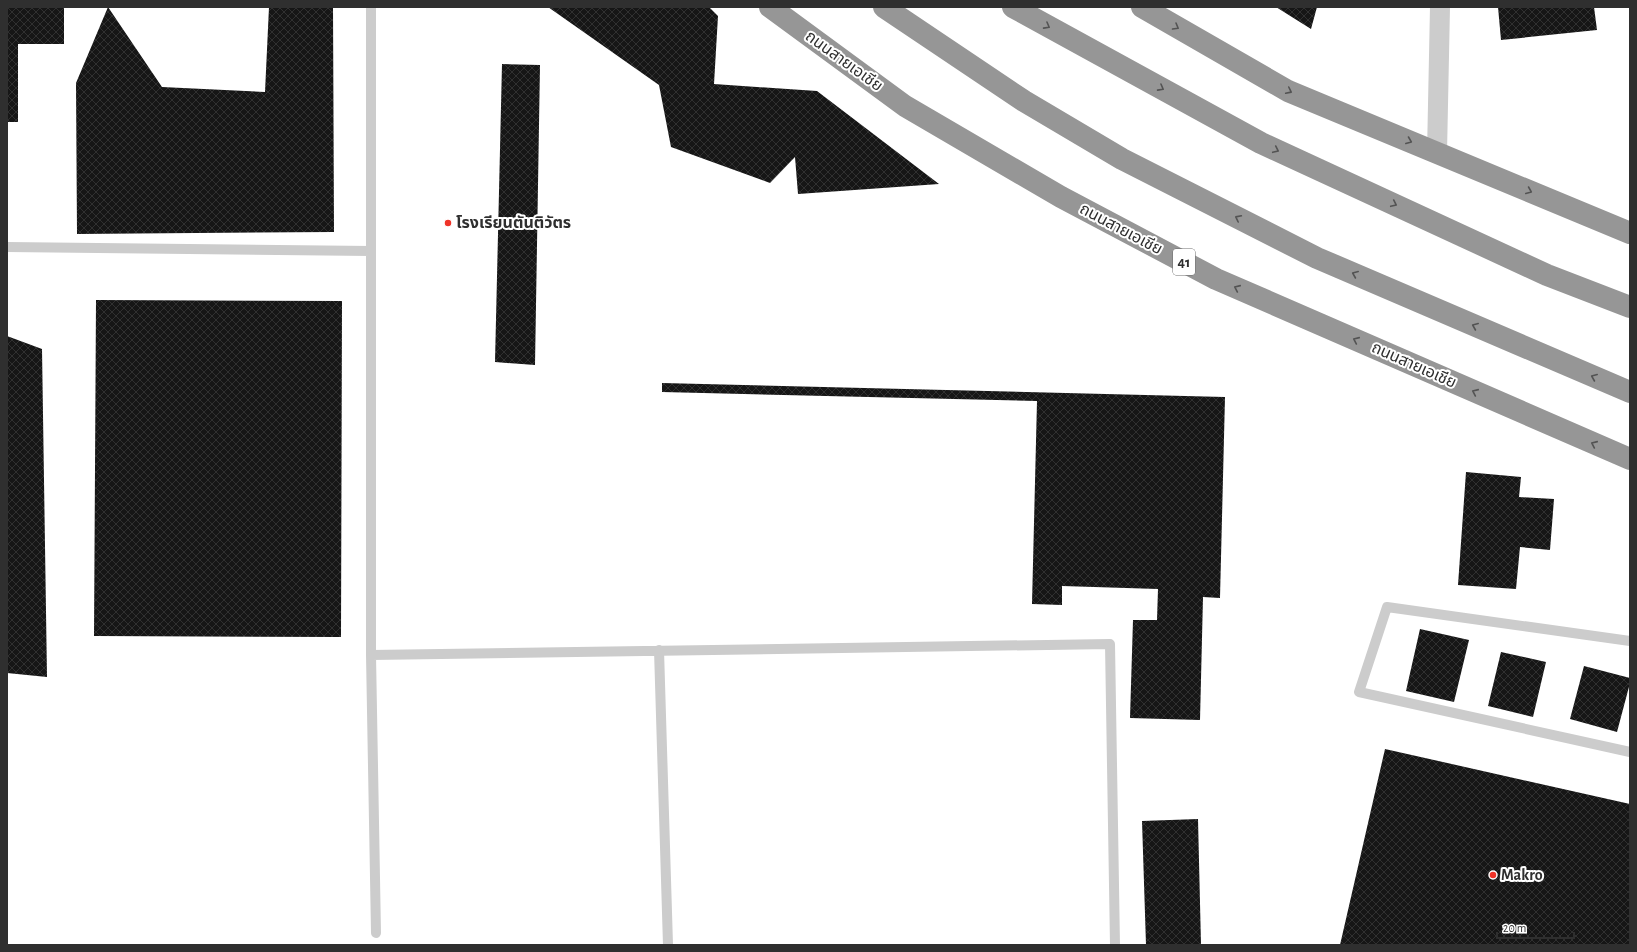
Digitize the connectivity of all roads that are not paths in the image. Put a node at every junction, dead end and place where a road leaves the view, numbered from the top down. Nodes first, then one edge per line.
1 (371, 7) edge
2 (770, 7) edge
3 (884, 7) edge
4 (1013, 7) edge
5 (1142, 7) edge
6 (1440, 7) edge
7 (1437, 153) junction
8 (1630, 233) edge
9 (7, 247) edge
10 (371, 251) junction
11 (1630, 307) edge
12 (1630, 392) edge
13 (1630, 459) edge
14 (1630, 641) edge
15 (659, 650) junction
16 (371, 655) junction
17 (1630, 752) edge
18 (376, 933) dead end
19 (668, 945) edge
20 (1115, 945) edge

1 - 10 lane
13 -> 2 highway, ถนนสายเอเชีย / 41
12 -> 3 highway
4 -> 11 highway
5 -> 7 highway
6 - 7 street
7 -> 8 highway
9 - 10 lane
10 - 16 lane
14 - 17 lane
15 - 16 lane
15 - 19 lane
15 - 20 lane
16 - 18 lane

